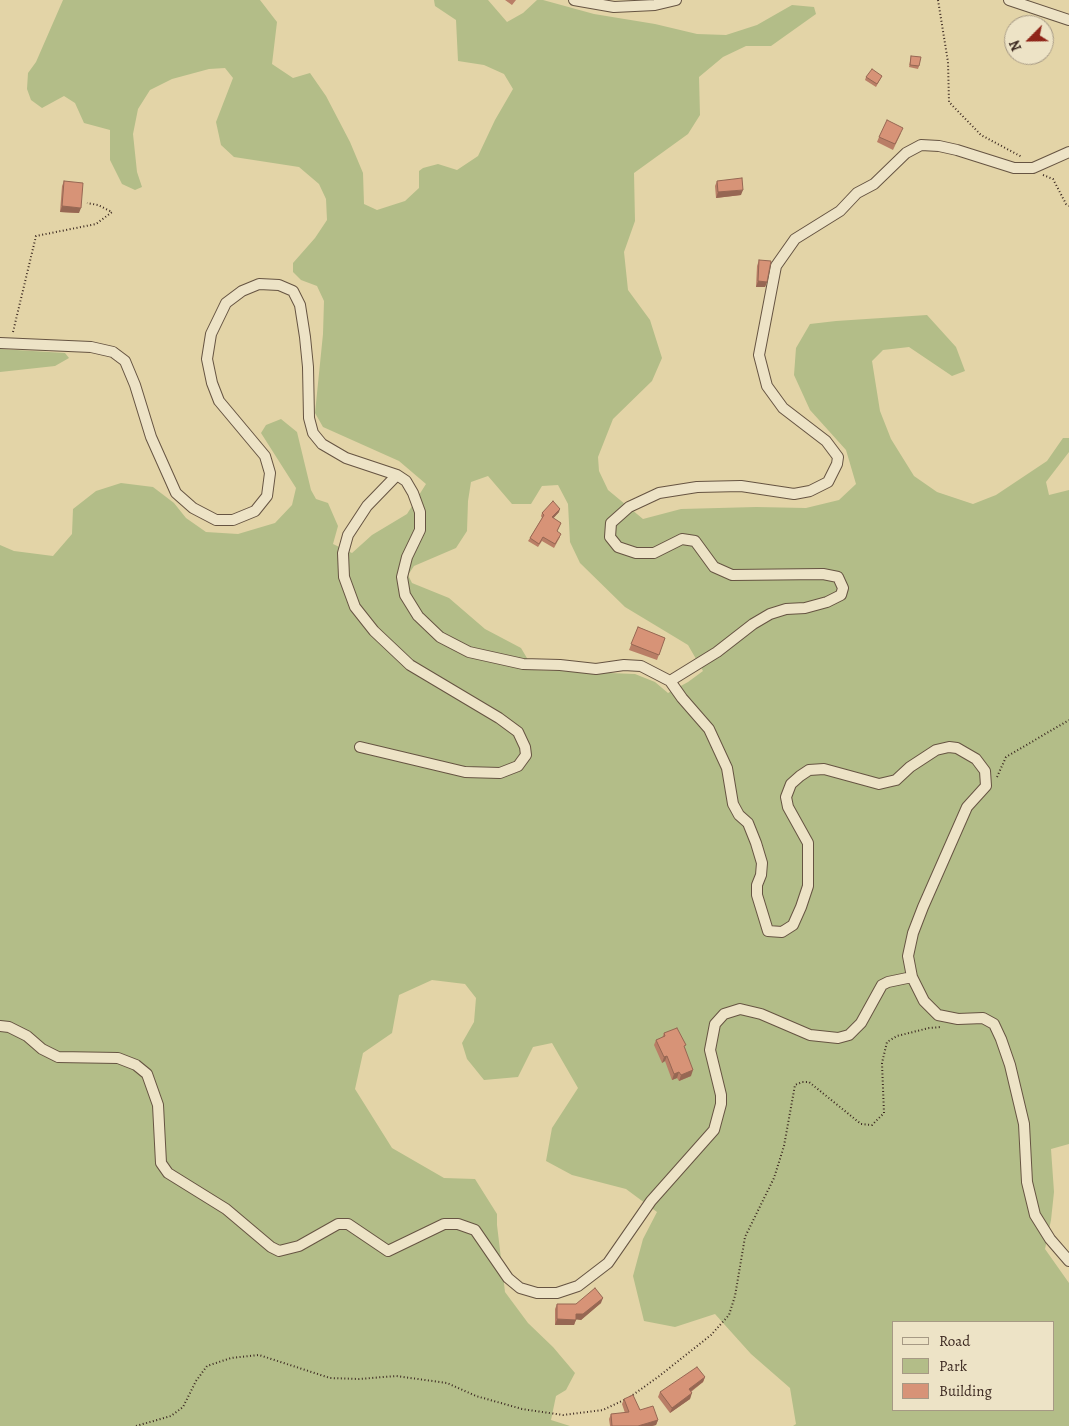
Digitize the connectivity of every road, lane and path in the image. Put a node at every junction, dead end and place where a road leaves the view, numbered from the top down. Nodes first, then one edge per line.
1 (574, 0) edge
2 (676, 0) edge
3 (938, 0) edge
4 (1009, 0) edge
5 (1069, 20) edge
6 (1069, 152) edge
7 (1033, 168) junction
8 (87, 203) dead end
9 (1069, 206) edge
10 (5, 344) edge
11 (397, 475) junction
12 (670, 681) junction
13 (1069, 720) edge
14 (360, 747) dead end
15 (986, 786) junction
16 (912, 977) junction
17 (0, 1026) edge
18 (1069, 1261) edge

1 - 2 street
3 - 7 path
4 - 5 street
6 - 7 street
7 - 9 path
7 - 12 street
8 - 10 path
10 - 11 street
11 - 12 street
11 - 14 street
12 - 15 street
13 - 15 path
15 - 16 street
16 - 17 street
16 - 18 street

